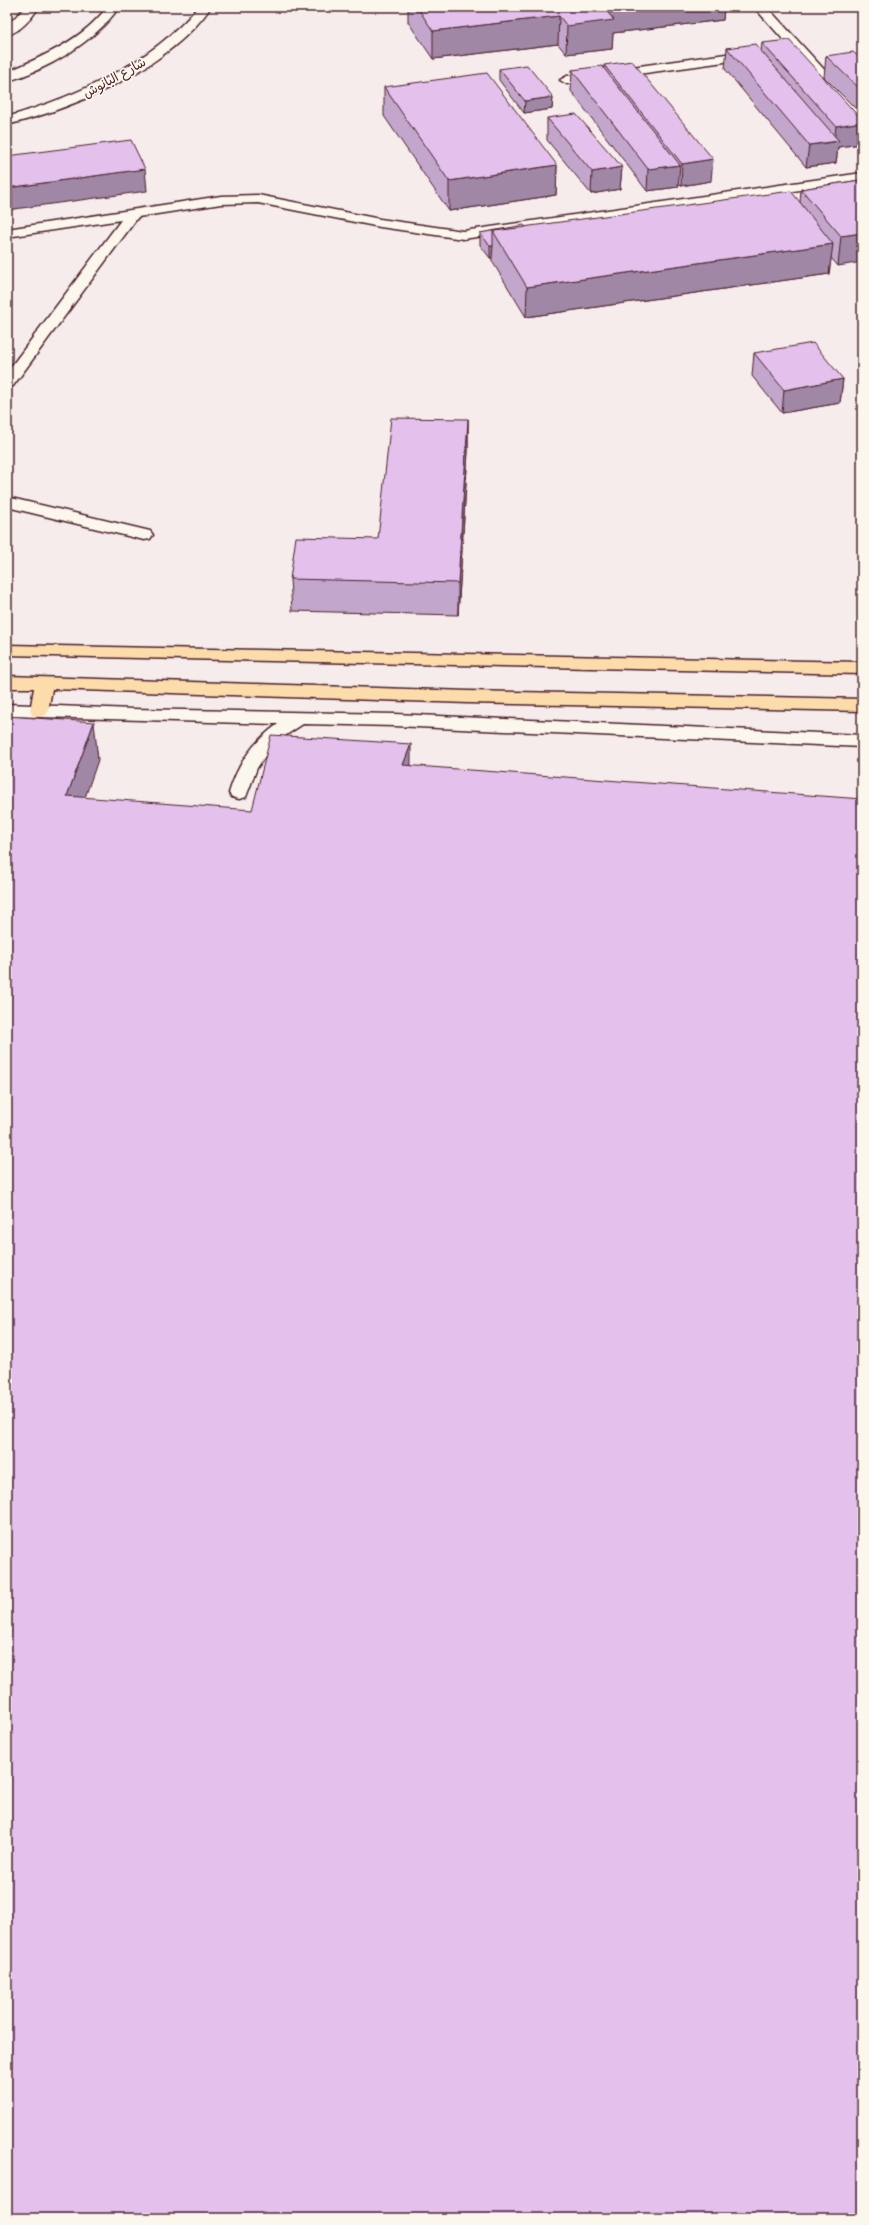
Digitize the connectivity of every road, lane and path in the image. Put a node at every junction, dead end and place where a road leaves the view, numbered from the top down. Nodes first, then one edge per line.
1 (33, 7) edge
2 (113, 7) edge
3 (205, 7) edge
4 (760, 7) edge
5 (7, 30) edge
6 (796, 49) junction
7 (780, 51) edge
8 (764, 53) edge
9 (7, 77) edge
10 (567, 80) dead end
11 (862, 119) edge
12 (7, 121) edge
13 (862, 177) edge
14 (133, 214) junction
15 (7, 233) edge
16 (7, 383) edge
17 (7, 502) edge
18 (144, 535) dead end
19 (7, 650) edge
20 (862, 668) edge
21 (7, 682) edge
22 (44, 683) junction
23 (862, 705) edge
24 (7, 710) edge
25 (39, 711) junction
26 (299, 718) junction
27 (862, 741) edge
28 (239, 793) dead end

1 - 5 street
2 - 9 street
3 - 12 street, شارع البانوش
4 - 6 street
6 - 7 street
6 - 11 street
8 - 10 street
13 - 14 street
14 - 15 street
14 - 16 street
17 - 18 street
19 - 20 main road
21 - 22 main road
22 - 23 main road
22 - 25 main road
24 - 25 street
25 - 26 street
26 - 27 street
26 - 28 street

